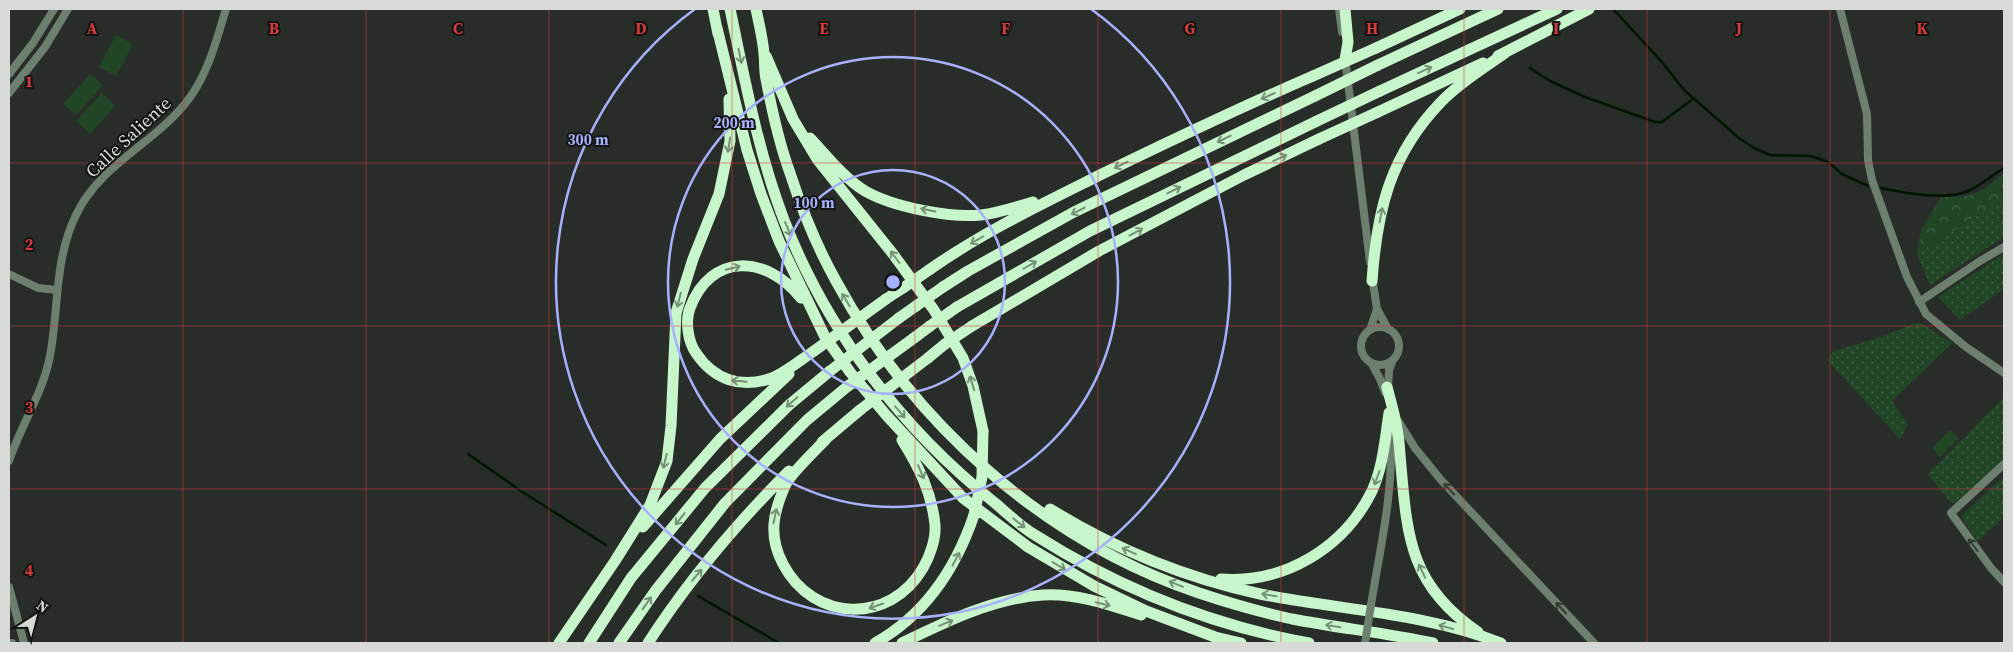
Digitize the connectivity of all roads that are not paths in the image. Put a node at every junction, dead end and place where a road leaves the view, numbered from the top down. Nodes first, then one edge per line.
1 (54, 9) edge
2 (68, 9) edge
3 (226, 9) edge
4 (713, 9) edge
5 (730, 9) edge
6 (756, 9) edge
7 (1339, 9) edge
8 (1345, 9) edge
9 (1438, 9) edge
10 (1460, 9) edge
11 (1498, 9) edge
12 (1557, 9) edge
13 (1589, 9) edge
14 (1840, 9) edge
15 (717, 28) junction
16 (1419, 28) junction
17 (764, 52) junction
18 (1505, 53) junction
19 (1345, 60) junction
20 (9, 74) edge
21 (9, 92) edge
22 (793, 118) junction
23 (1061, 195) junction
24 (2004, 247) edge
25 (9, 274) edge
26 (1372, 281) junction
27 (57, 290) junction
28 (1919, 302) junction
29 (1376, 309) junction
30 (812, 312) junction
31 (1370, 330) junction
32 (1388, 330) junction
33 (814, 351) junction
34 (1392, 362) junction
35 (1372, 364) junction
36 (2004, 373) edge
37 (1387, 387) joint
38 (1390, 411) junction
39 (887, 416) junction
40 (826, 439) junction
41 (963, 448) junction
42 (9, 461) edge
43 (2004, 464) edge
44 (615, 561) junction
45 (1191, 575) junction
46 (2004, 582) edge
47 (9, 587) edge
48 (1215, 637) junction
49 (1497, 642) edge
50 (17, 643) edge
51 (559, 643) edge
52 (589, 643) edge
53 (619, 643) edge
54 (648, 643) edge
55 (875, 643) edge
56 (902, 643) edge
57 (1241, 643) edge
58 (1309, 643) edge
59 (1365, 643) edge
60 (1433, 643) edge
61 (1594, 643) edge

1 - 20 street
2 - 21 street
3 - 27 street, Calle Saliente
4 - 15 highway
5 -> 58 highway
6 - 17 highway
7 - 19 street
8 - 19 highway
9 - 16 highway
10 - 16 highway
11 -> 52 highway, bridge
53 -> 12 highway, bridge
13 - 18 highway
14 - 28 street
15 - 30 highway
15 -> 44 highway
16 -> 23 highway, bridge
17 - 22 highway
41 -> 17 highway
26 -> 18 highway
40 -> 18 highway, bridge
19 - 26 street
23 -> 22 highway
55 -> 22 highway, bridge
23 -> 33 highway, bridge
24 - 28 street
25 - 27 street
26 - 29 street
27 - 42 street, Calle Saliente
28 - 36 street
29 - 31 street
29 - 32 street
33 -> 30 highway
30 - 39 highway
31 - 32 street
31 - 35 street
32 - 34 street
33 - 44 highway
34 - 35 street
34 - 37 street
35 - 38 street
37 - 38 highway
38 -> 45 highway
49 -> 38 highway
38 - 59 street, bridge
61 -> 38 street
39 -> 40 highway
39 -> 48 highway
54 -> 40 highway
45 -> 41 highway
60 -> 41 highway
46 -> 43 street
44 - 51 highway
49 -> 45 highway
47 - 50 street
56 -> 48 highway
48 - 57 highway

